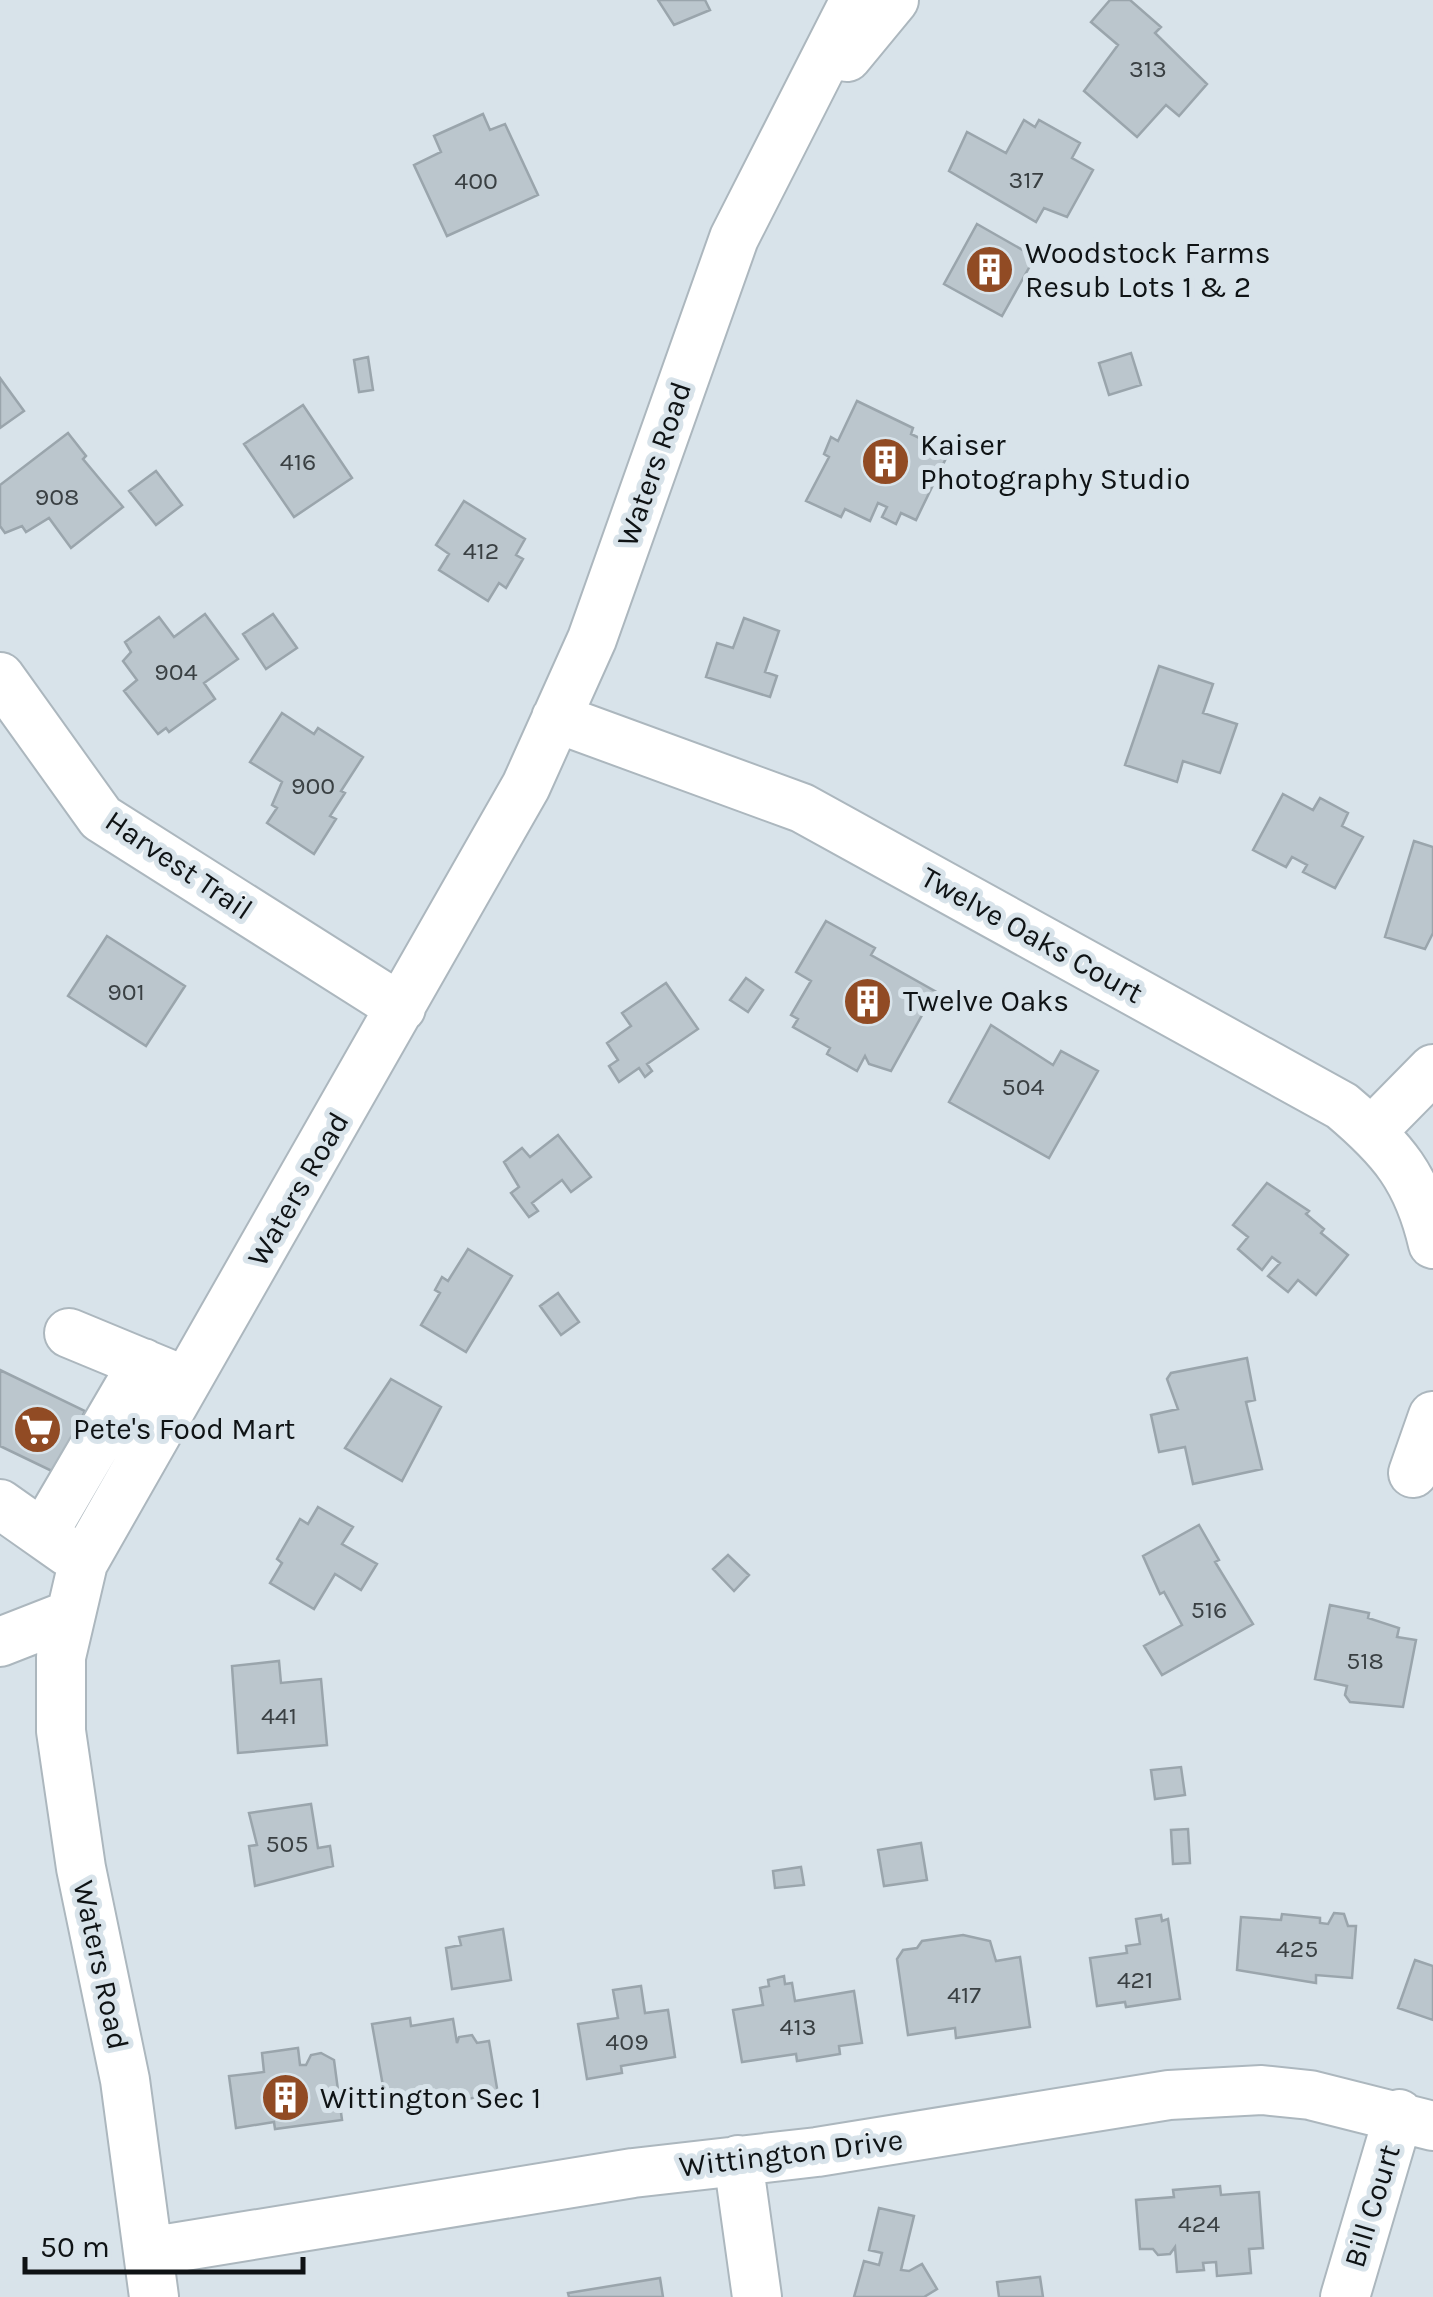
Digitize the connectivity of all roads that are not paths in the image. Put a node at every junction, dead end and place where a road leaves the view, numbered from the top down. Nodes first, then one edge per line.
1 (855, 0) edge
2 (894, 0) edge
3 (790, 124) junction
4 (0, 677) edge
5 (556, 718) junction
6 (401, 1008) junction
7 (1433, 1070) edge
8 (1372, 1131) junction
9 (1433, 1244) edge
10 (69, 1333) dead end
11 (164, 1372) junction
12 (1433, 1416) edge
13 (1413, 1473) dead end
14 (0, 1504) edge
15 (42, 1534) junction
16 (83, 1562) junction
17 (69, 1615) junction
18 (0, 1642) edge
19 (1416, 2120) edge
20 (738, 2160) junction
21 (151, 2275) edge
22 (757, 2297) edge
23 (1345, 2297) edge

1 - 3 street, Waters Road
2 - 3 street, Waters Road
3 - 5 street, Waters Road
4 - 6 street, Harvest Trail
5 - 6 street, Waters Road
5 - 8 street, Twelve Oaks Court
6 - 11 street, Waters Road
7 - 8 street
8 - 9 street, Twelve Oaks Court
10 - 11 street
11 - 15 street
11 - 16 street, Waters Road
12 - 13 street
14 - 15 street
15 - 16 street
16 - 17 street, Waters Road
17 - 18 street
17 - 21 street, Waters Road
19 - 20 street, Wittington Drive
19 - 23 street, Bill Court
20 - 21 street, Wittington Drive
20 - 22 street

